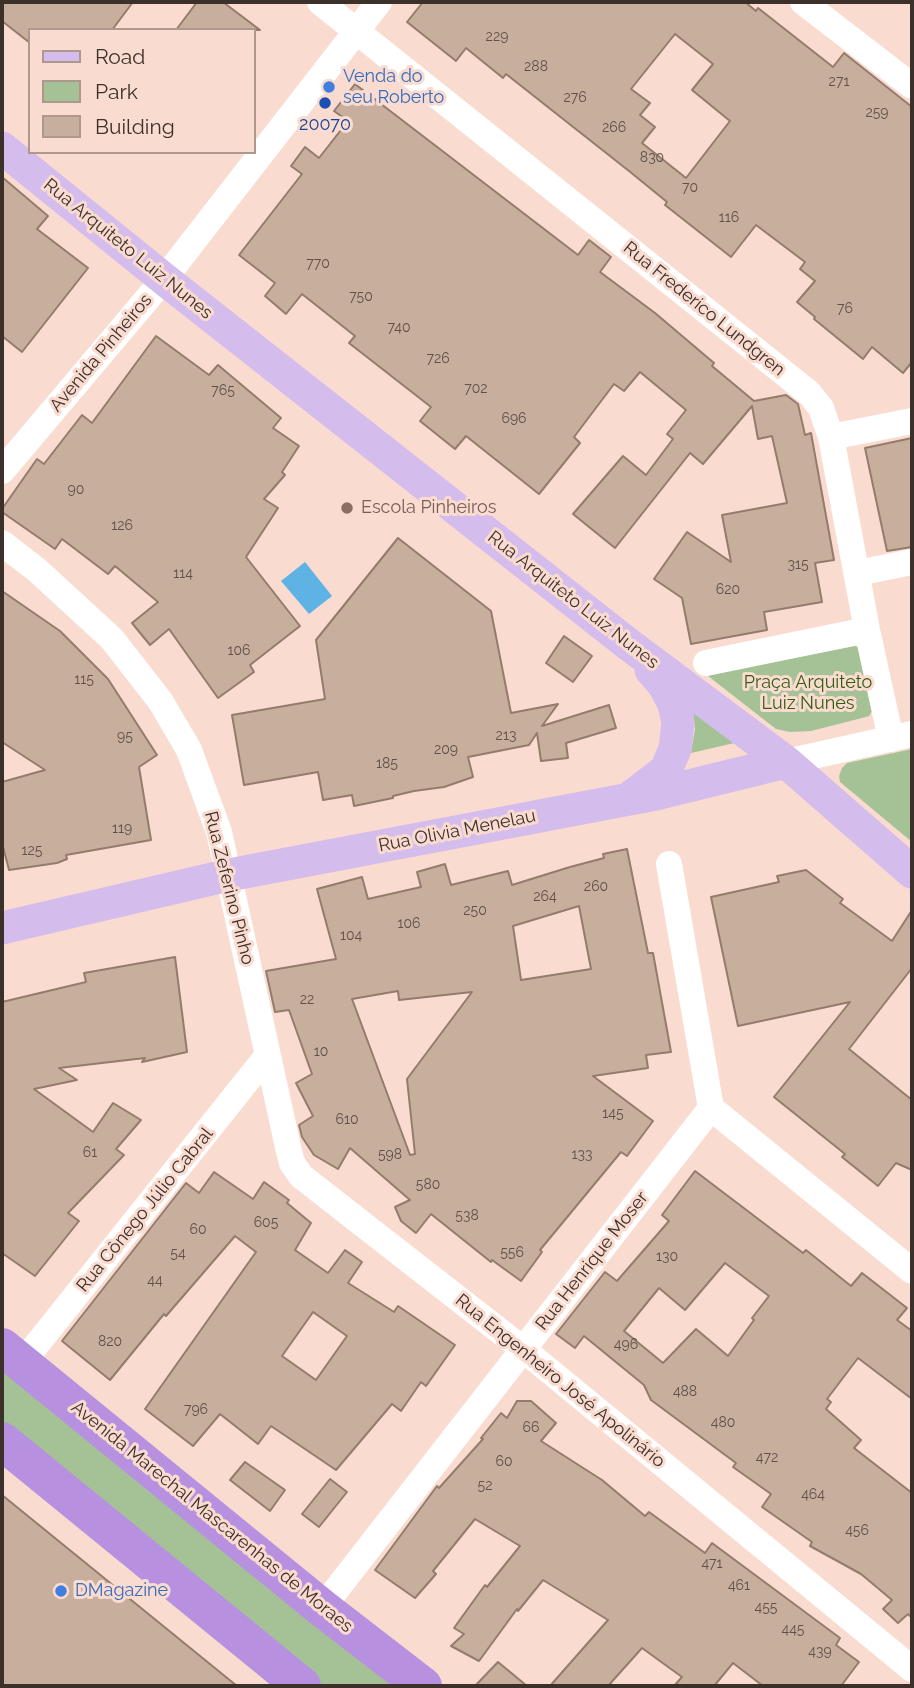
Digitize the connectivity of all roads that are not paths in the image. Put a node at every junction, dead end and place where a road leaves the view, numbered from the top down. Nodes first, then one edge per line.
1 (320, 2) edge
2 (379, 2) edge
3 (803, 2) edge
4 (356, 30) junction
5 (912, 86) edge
6 (2, 148) edge
7 (164, 279) junction
8 (912, 421) edge
9 (831, 437) junction
10 (2, 471) edge
11 (2, 543) edge
12 (912, 562) edge
13 (858, 573) junction
14 (867, 630) junction
15 (628, 643) junction
16 (706, 663) dead end
17 (902, 737) edge
18 (786, 762) junction
19 (627, 799) junction
20 (669, 864) dead end
21 (912, 872) edge
22 (229, 875) junction
23 (2, 928) edge
24 (268, 1056) junction
25 (710, 1108) junction
26 (912, 1271) edge
27 (524, 1350) junction
28 (12, 1355) edge
29 (2, 1441) edge
30 (322, 1608) junction
31 (912, 1669) edge
32 (302, 1686) edge
33 (423, 1686) edge

1 - 4 street, Rua Frederico Lundgren
2 - 4 street, Avenida Pinheiros
3 - 5 street
4 - 7 street, Avenida Pinheiros
4 - 9 street, Rua Frederico Lundgren
6 - 7 main road, Rua Arquiteto Luiz Nunes
7 - 10 street, Avenida Pinheiros
7 - 15 main road, Rua Arquiteto Luiz Nunes
8 - 9 street
9 - 13 street, Rua Frederico Lundgren
11 - 22 street, Rua Zeferino Pinho
12 - 13 street
13 - 14 street, Rua Frederico Lundgren
14 - 16 street
14 - 17 street, Rua Frederico Lundgren
15 - 18 main road, Rua Arquiteto Luiz Nunes
15 - 19 main road
17 - 18 street, Rua Olivia Menelau
18 - 19 main road, Rua Olivia Menelau
18 - 21 main road, Rua Arquiteto Luiz Nunes
19 - 22 main road, Rua Olivia Menelau
20 - 25 street
22 - 23 main road, Rua Olivia Menelau
22 - 24 street, Rua Zeferino Pinho
24 - 27 street, Rua Engenheiro José Apolinário
24 - 28 street, Rua Cônego Júlio Cabral
25 - 26 street
25 - 27 street, Rua Henrique Moser
27 - 30 street, Rua Henrique Moser
27 - 31 street, Rua Engenheiro José Apolinário
28 - 30 highway, Avenida Marechal Mascarenhas de Moraes
29 - 32 highway
30 - 33 highway, Avenida Marechal Mascarenhas de Moraes

